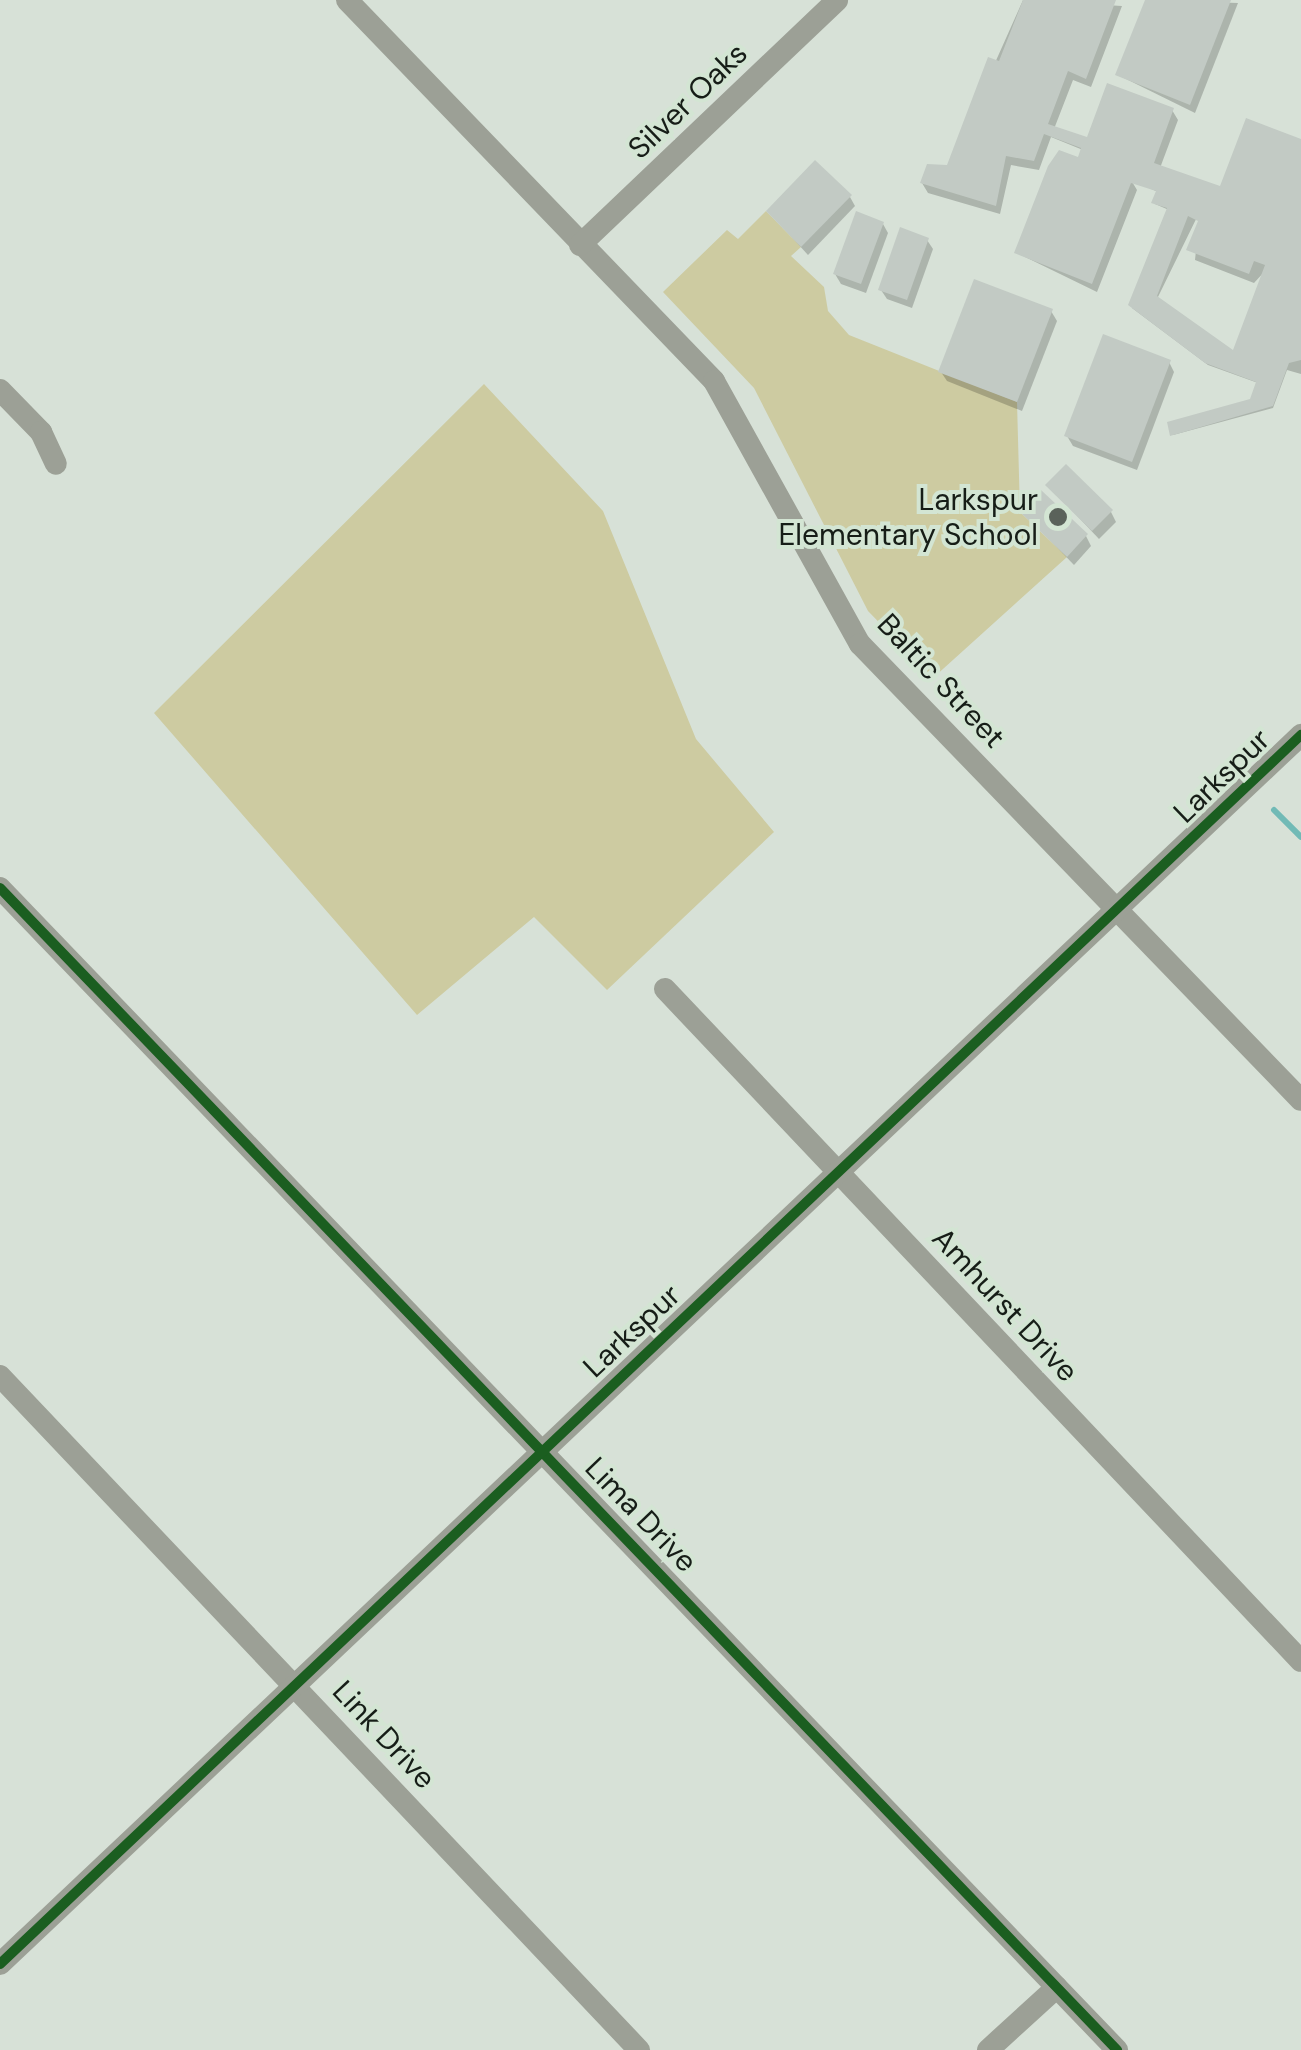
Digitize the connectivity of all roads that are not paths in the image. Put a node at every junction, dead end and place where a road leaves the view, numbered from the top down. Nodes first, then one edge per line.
1 (347, 0) edge
2 (831, 2) edge
3 (580, 245) junction
4 (0, 390) edge
5 (56, 464) dead end
6 (1301, 735) edge
7 (0, 888) edge
8 (1118, 909) junction
9 (666, 990) dead end
10 (1301, 1100) edge
11 (835, 1173) junction
12 (0, 1376) edge
13 (544, 1449) junction
14 (1301, 1661) edge
15 (294, 1682) junction
16 (0, 1930) edge
17 (8, 1958) edge
18 (1057, 1987) junction
19 (639, 2050) edge
20 (988, 2050) edge
21 (1117, 2050) edge

1 - 3 street, Baltic Street
2 - 3 street, Silver Oaks
3 - 8 street, Baltic Street
4 - 5 street
6 - 8 street, Larkspur
7 - 13 street, Lima Drive
8 - 10 street, Baltic Street
8 - 11 street, Larkspur
9 - 11 street, Amhurst Drive
11 - 13 street, Larkspur
11 - 14 street, Amhurst Drive
12 - 15 street, Link Drive
13 - 15 street, Larkspur
13 - 18 street, Lima Drive
15 - 17 street, Larkspur
15 - 19 street, Link Drive
16 - 17 street
18 - 20 street
18 - 21 street, Lima Drive

